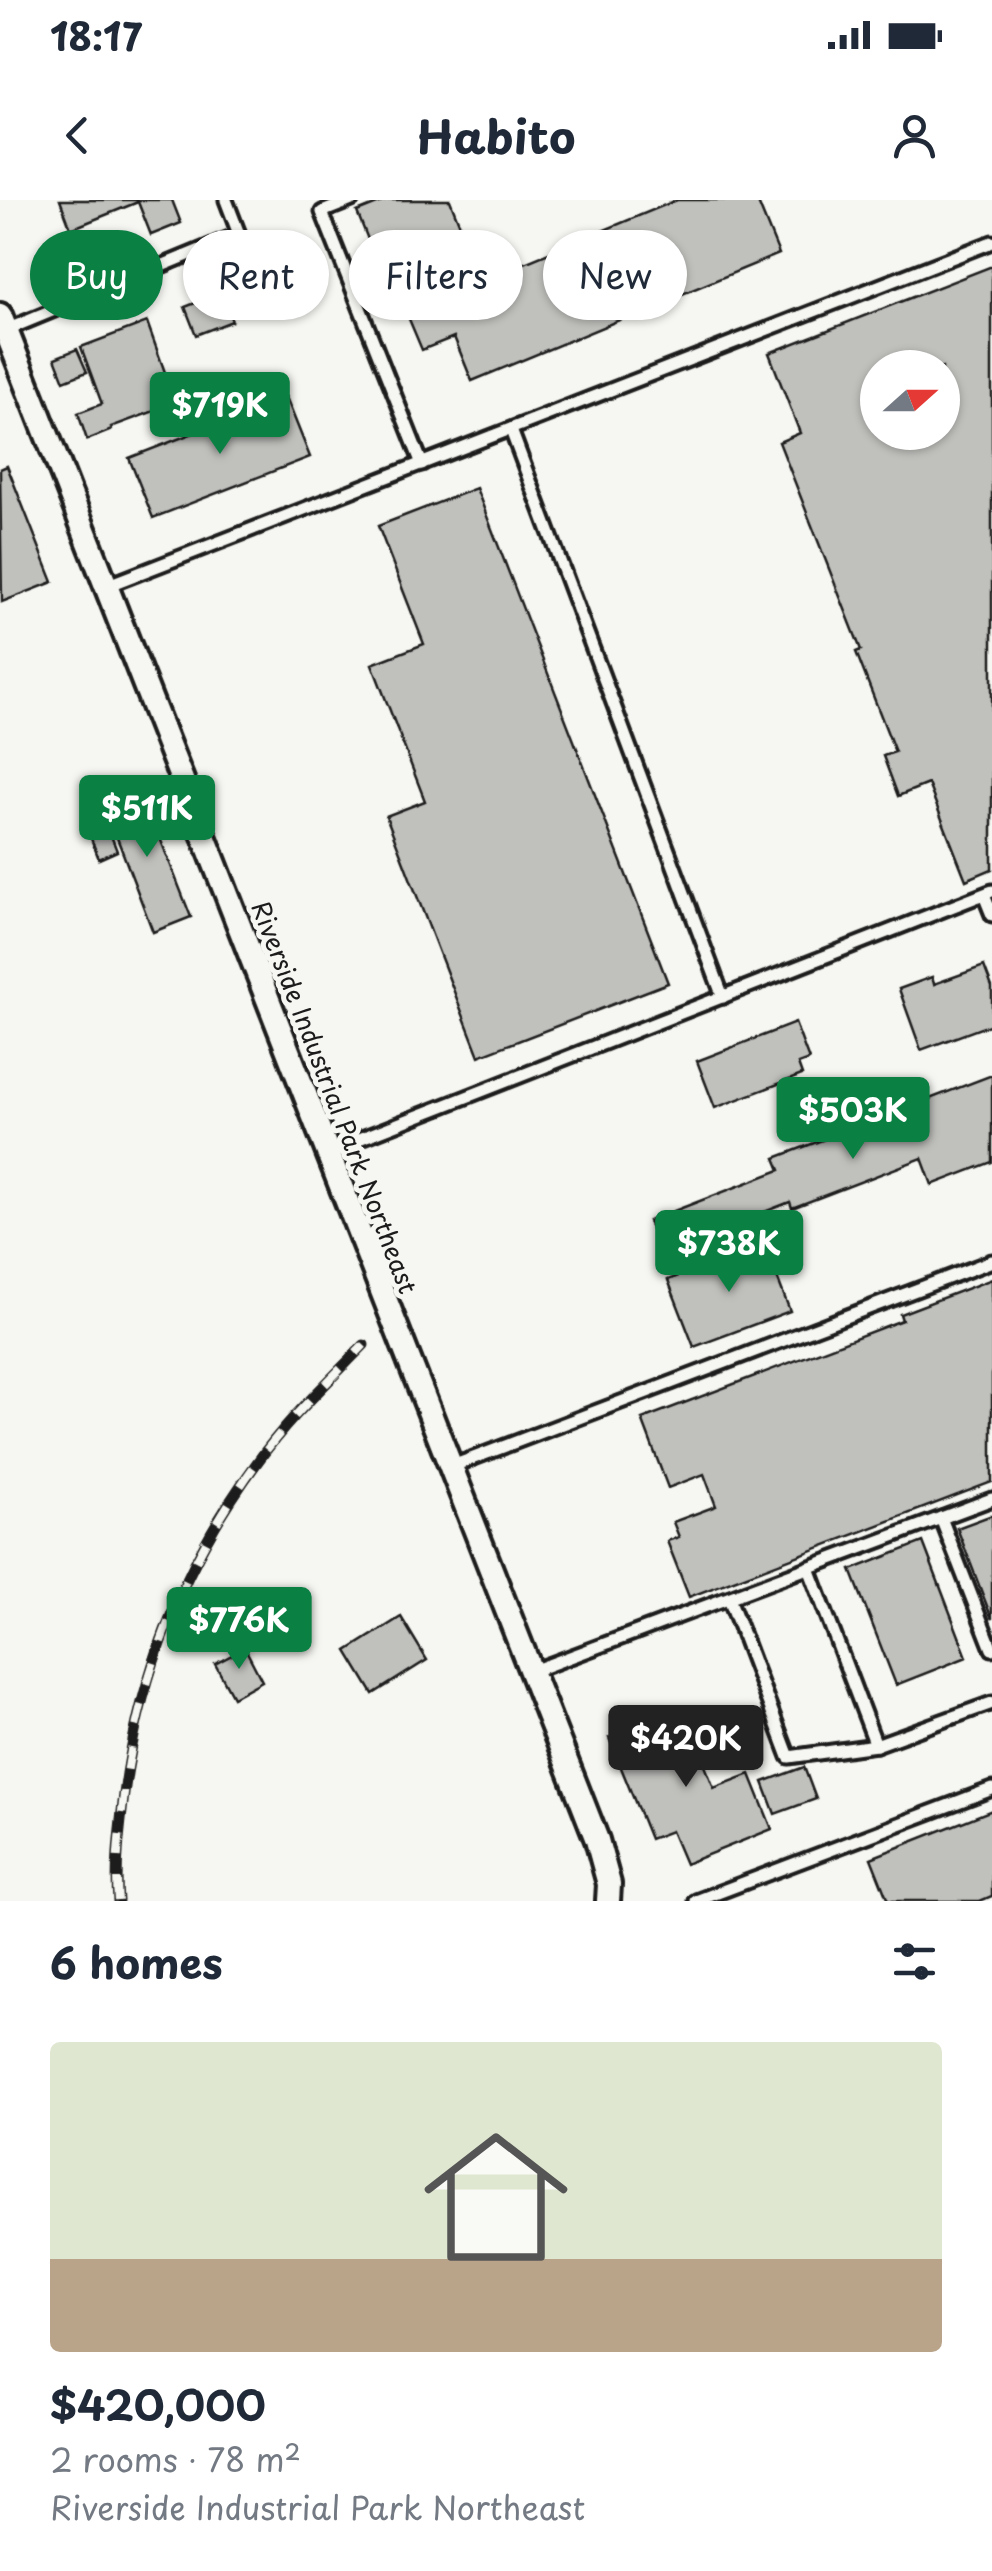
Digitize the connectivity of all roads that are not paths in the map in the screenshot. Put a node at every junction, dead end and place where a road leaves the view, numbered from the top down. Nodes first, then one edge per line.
1 (226, 200) edge
2 (352, 200) edge
3 (992, 242) edge
4 (3, 323) edge
5 (511, 430) junction
6 (422, 464) junction
7 (106, 586) junction
8 (988, 893) edge
9 (992, 916) edge
10 (723, 997) junction
11 (326, 1152) junction
12 (992, 1261) edge
13 (450, 1466) junction
14 (992, 1499) edge
15 (941, 1518) junction
16 (809, 1568) junction
17 (729, 1598) junction
18 (992, 1649) edge
19 (530, 1672) junction
20 (992, 1703) edge
21 (876, 1744) junction
22 (992, 1789) edge
23 (608, 1901) edge
24 (696, 1901) edge

1 - 4 lane
2 - 6 lane
3 - 5 lane
4 - 7 street, Riverside Industrial Park Northeast
5 - 6 lane
5 - 10 lane
6 - 7 lane
7 - 11 street, Riverside Industrial Park Northeast
8 - 9 lane
8 - 10 lane
10 - 11 lane
11 - 13 street, Riverside Industrial Park Northeast
12 - 13 lane
13 - 19 street, Riverside Industrial Park Northeast
14 - 15 lane
15 - 16 lane
15 - 18 lane
16 - 17 lane
16 - 21 lane
17 - 19 lane
17 - 21 lane
19 - 23 street, Riverside Industrial Park Northeast
20 - 21 lane
22 - 24 lane

